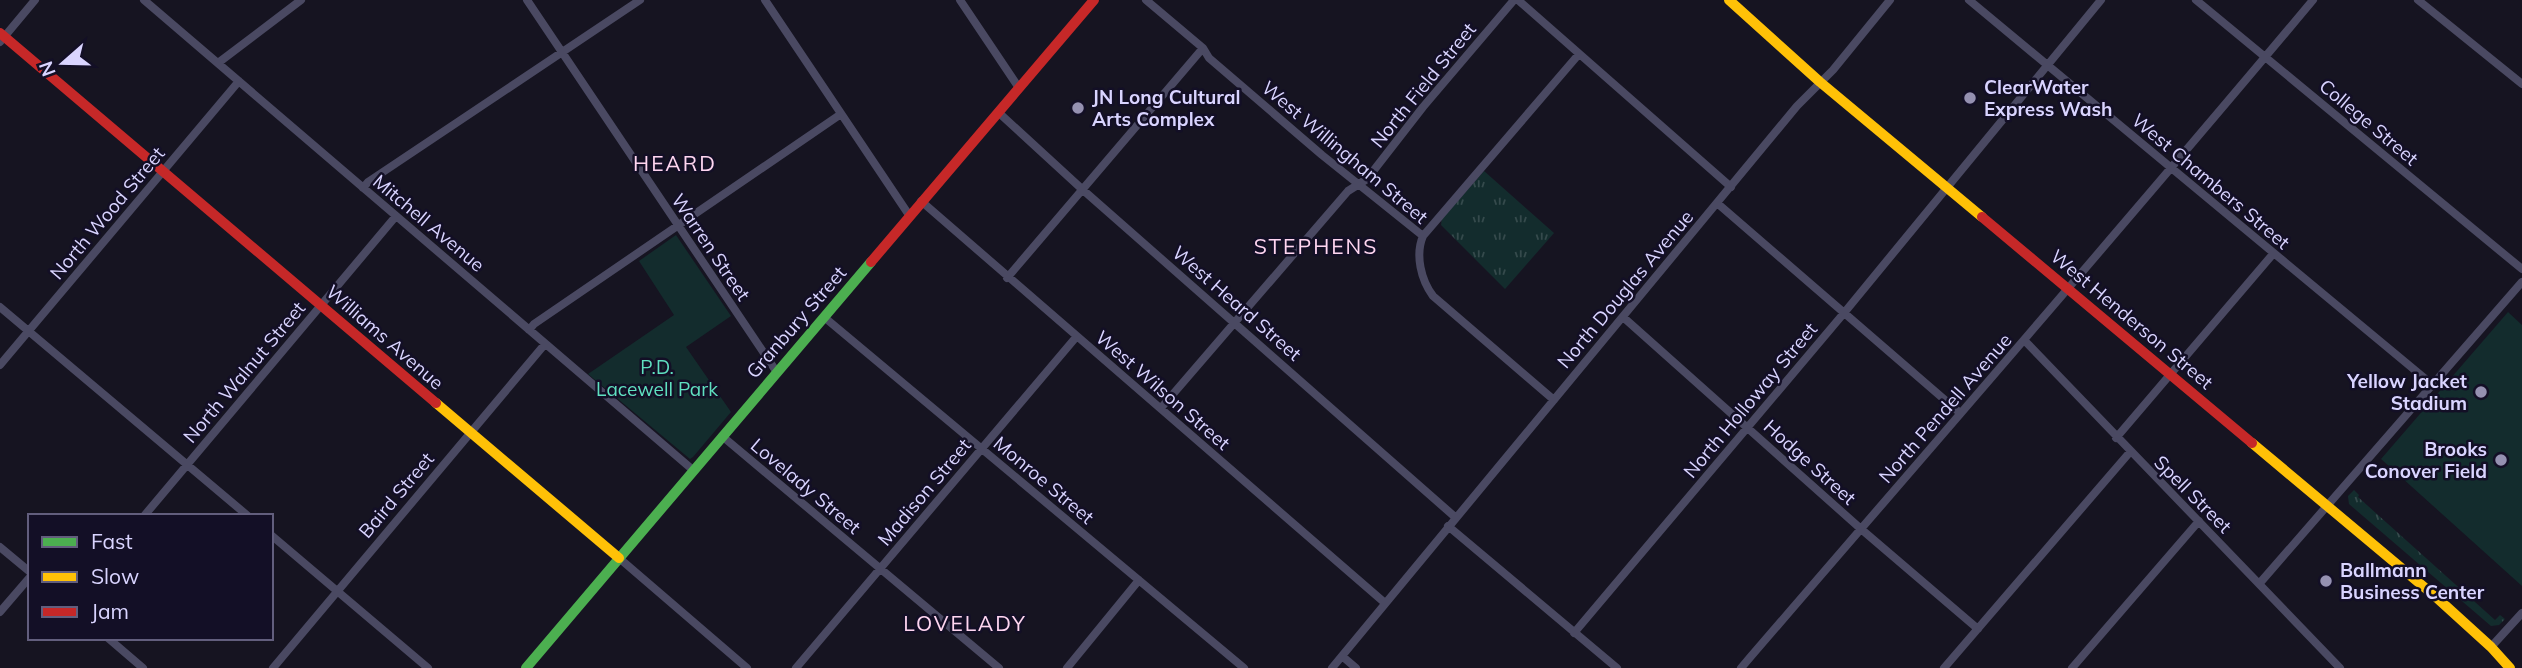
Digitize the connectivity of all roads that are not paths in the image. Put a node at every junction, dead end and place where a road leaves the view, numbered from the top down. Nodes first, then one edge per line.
1 (35, 0) edge
2 (145, 0) edge
3 (301, 0) edge
4 (527, 0) edge
5 (640, 0) edge
6 (765, 0) edge
7 (960, 0) edge
8 (1094, 0) edge
9 (1146, 0) edge
10 (1516, 0) edge
11 (1729, 0) edge
12 (1890, 0) edge
13 (1969, 0) edge
14 (2101, 0) edge
15 (2196, 0) edge
16 (2313, 0) edge
17 (2418, 0) edge
18 (1, 37) edge
19 (1203, 48) junction
20 (561, 51) junction
21 (1579, 54) junction
22 (2265, 56) junction
23 (218, 63) junction
24 (2048, 66) junction
25 (239, 81) junction
26 (1820, 82) junction
27 (2522, 85) edge
28 (1019, 88) junction
29 (998, 113) junction
30 (841, 114) junction
31 (2171, 169) junction
32 (162, 171) junction
33 (1358, 184) junction
34 (1947, 186) junction
35 (1731, 187) junction
36 (363, 188) junction
37 (1083, 190) junction
38 (921, 201) junction
39 (1717, 203) junction
40 (909, 215) junction
41 (396, 216) junction
42 (677, 226) junction
43 (1423, 236) junction
44 (2273, 254) junction
45 (2522, 269) edge
46 (1007, 278) junction
47 (2522, 282) edge
48 (2069, 289) junction
49 (320, 305) junction
50 (0, 307) edge
51 (1844, 313) junction
52 (824, 317) junction
53 (1623, 317) junction
54 (1236, 322) junction
55 (529, 330) junction
56 (29, 331) junction
57 (1077, 336) junction
58 (2025, 341) junction
59 (545, 344) junction
60 (0, 365) edge
61 (776, 371) junction
62 (2171, 373) junction
63 (2434, 386) junction
64 (1554, 400) junction
65 (1161, 408) junction
66 (1960, 413) junction
67 (1747, 428) junction
68 (469, 432) junction
69 (722, 436) junction
70 (2116, 438) junction
71 (981, 448) junction
72 (2130, 452) junction
73 (188, 464) junction
74 (693, 470) junction
75 (2328, 506) junction
76 (146, 514) edge
77 (246, 514) edge
78 (1455, 516) junction
79 (2199, 521) junction
80 (1448, 526) junction
81 (1861, 529) junction
82 (273, 537) edge
83 (0, 547) edge
84 (619, 558) junction
85 (880, 569) junction
86 (28, 572) edge
87 (28, 577) edge
88 (1139, 580) junction
89 (2259, 584) junction
90 (337, 591) junction
91 (1385, 603) junction
92 (0, 612) edge
93 (2522, 613) edge
94 (1978, 629) junction
95 (1574, 632) junction
96 (110, 640) edge
97 (2491, 647) junction
98 (1342, 656) junction
99 (143, 668) edge
100 (273, 668) edge
101 (428, 668) edge
102 (526, 668) edge
103 (747, 668) edge
104 (796, 668) edge
105 (999, 668) edge
106 (1067, 668) edge
107 (1244, 668) edge
108 (1332, 668) edge
109 (1356, 668) edge
110 (1617, 668) edge
111 (1741, 668) edge
112 (1944, 668) edge
113 (2072, 668) edge
114 (2340, 668) edge
115 (2510, 668) edge

1 - 18 street
2 - 23 street, Mitchell Avenue
3 - 23 street
4 - 20 street, Warren Street
5 - 20 street
6 - 30 street
7 - 28 street
8 - 28 street, Granbury Street
9 - 19 street, West Willingham Street
10 - 21 street
10 - 33 street, North Field Street
11 - 26 street, West Henderson Street
12 - 26 street, North Douglas Avenue
13 - 24 street, West Chambers Street
14 - 24 street, North Holloway Street
15 - 22 street, College Street
16 - 22 street, North Pendell Avenue
17 - 27 street
18 - 32 street, Williams Avenue
19 - 33 street, West Willingham Street
19 - 37 street
20 - 36 street
20 - 42 street, Warren Street
21 - 35 street
21 - 43 street
22 - 31 street, North Pendell Avenue
22 - 45 street, College Street
23 - 25 street, Mitchell Avenue
24 - 31 street, West Chambers Street
24 - 34 street, North Holloway Street
25 - 32 street, North Wood Street
25 - 36 street, Mitchell Avenue
26 - 34 street, West Henderson Street
26 - 35 street, North Douglas Avenue
28 - 29 street, Granbury Street
29 - 37 street, West Heard Street
29 - 38 street, Granbury Street
30 - 40 street
30 - 42 street
31 - 44 street, West Chambers Street
31 - 48 street, North Pendell Avenue
32 - 49 street, Williams Avenue
32 - 56 street, North Wood Street
33 - 43 street, West Willingham Street
33 - 54 street, North Field Street
34 - 48 street, West Henderson Street
34 - 51 street, North Holloway Street
35 - 39 street, North Douglas Avenue
36 - 41 street, Mitchell Avenue
37 - 46 street
37 - 54 street, West Heard Street
38 - 40 street, Granbury Street
38 - 46 street, West Wilson Street
39 - 51 street
39 - 53 street, North Douglas Avenue
40 - 52 street, Granbury Street
41 - 49 street, North Walnut Street
41 - 55 street, Mitchell Avenue
42 - 55 street
42 - 61 street, Warren Street
43 - 64 street, West Willingham Street
44 - 62 street
44 - 63 street, West Chambers Street
46 - 57 street, West Wilson Street
47 - 63 street
48 - 58 street, North Pendell Avenue
48 - 62 street, West Henderson Street
49 - 68 street, Williams Avenue
49 - 73 street, North Walnut Street
50 - 56 street
51 - 66 street
51 - 67 street, North Holloway Street
52 - 61 street, Granbury Street
52 - 71 street, Monroe Street
53 - 64 street, North Douglas Avenue
53 - 67 street, Hodge Street
54 - 65 street, North Field Street
54 - 78 street, West Heard Street
55 - 59 street, Mitchell Avenue
56 - 60 street, North Wood Street
56 - 73 street
57 - 65 street, West Wilson Street
57 - 71 street, Madison Street
58 - 66 street, North Pendell Avenue
58 - 70 street, Spell Street
59 - 68 street, Baird Street
59 - 74 street, Mitchell Avenue
61 - 69 street, Granbury Street
62 - 70 street
62 - 75 street, West Henderson Street
63 - 75 street
64 - 78 street, North Douglas Avenue
65 - 91 street, West Wilson Street
66 - 81 street, North Pendell Avenue
67 - 81 street, Hodge Street
67 - 95 street, North Holloway Street
68 - 84 street, Williams Avenue
68 - 90 street, Baird Street
69 - 74 street, Granbury Street
69 - 85 street, Lovelady Street
70 - 72 street, Spell Street
71 - 85 street, Madison Street
71 - 88 street, Monroe Street
72 - 79 street, Spell Street
72 - 94 street
73 - 76 street, North Walnut Street
73 - 77 street
74 - 84 street, Granbury Street
75 - 89 street
75 - 97 street, West Henderson Street
78 - 80 street, North Douglas Avenue
79 - 89 street, Spell Street
79 - 113 street
80 - 91 street
80 - 95 street
81 - 94 street, Hodge Street
81 - 111 street, North Pendell Avenue
82 - 90 street
83 - 86 street
84 - 102 street, Granbury Street
84 - 103 street, Williams Avenue
85 - 104 street, Madison Street
85 - 105 street, Lovelady Street
87 - 92 street
88 - 106 street
88 - 107 street, Monroe Street
89 - 114 street, Spell Street
90 - 100 street, Baird Street
90 - 101 street
91 - 98 street
93 - 97 street
94 - 112 street
95 - 110 street
96 - 99 street
97 - 115 street, West Henderson Street
98 - 108 street
98 - 109 street

